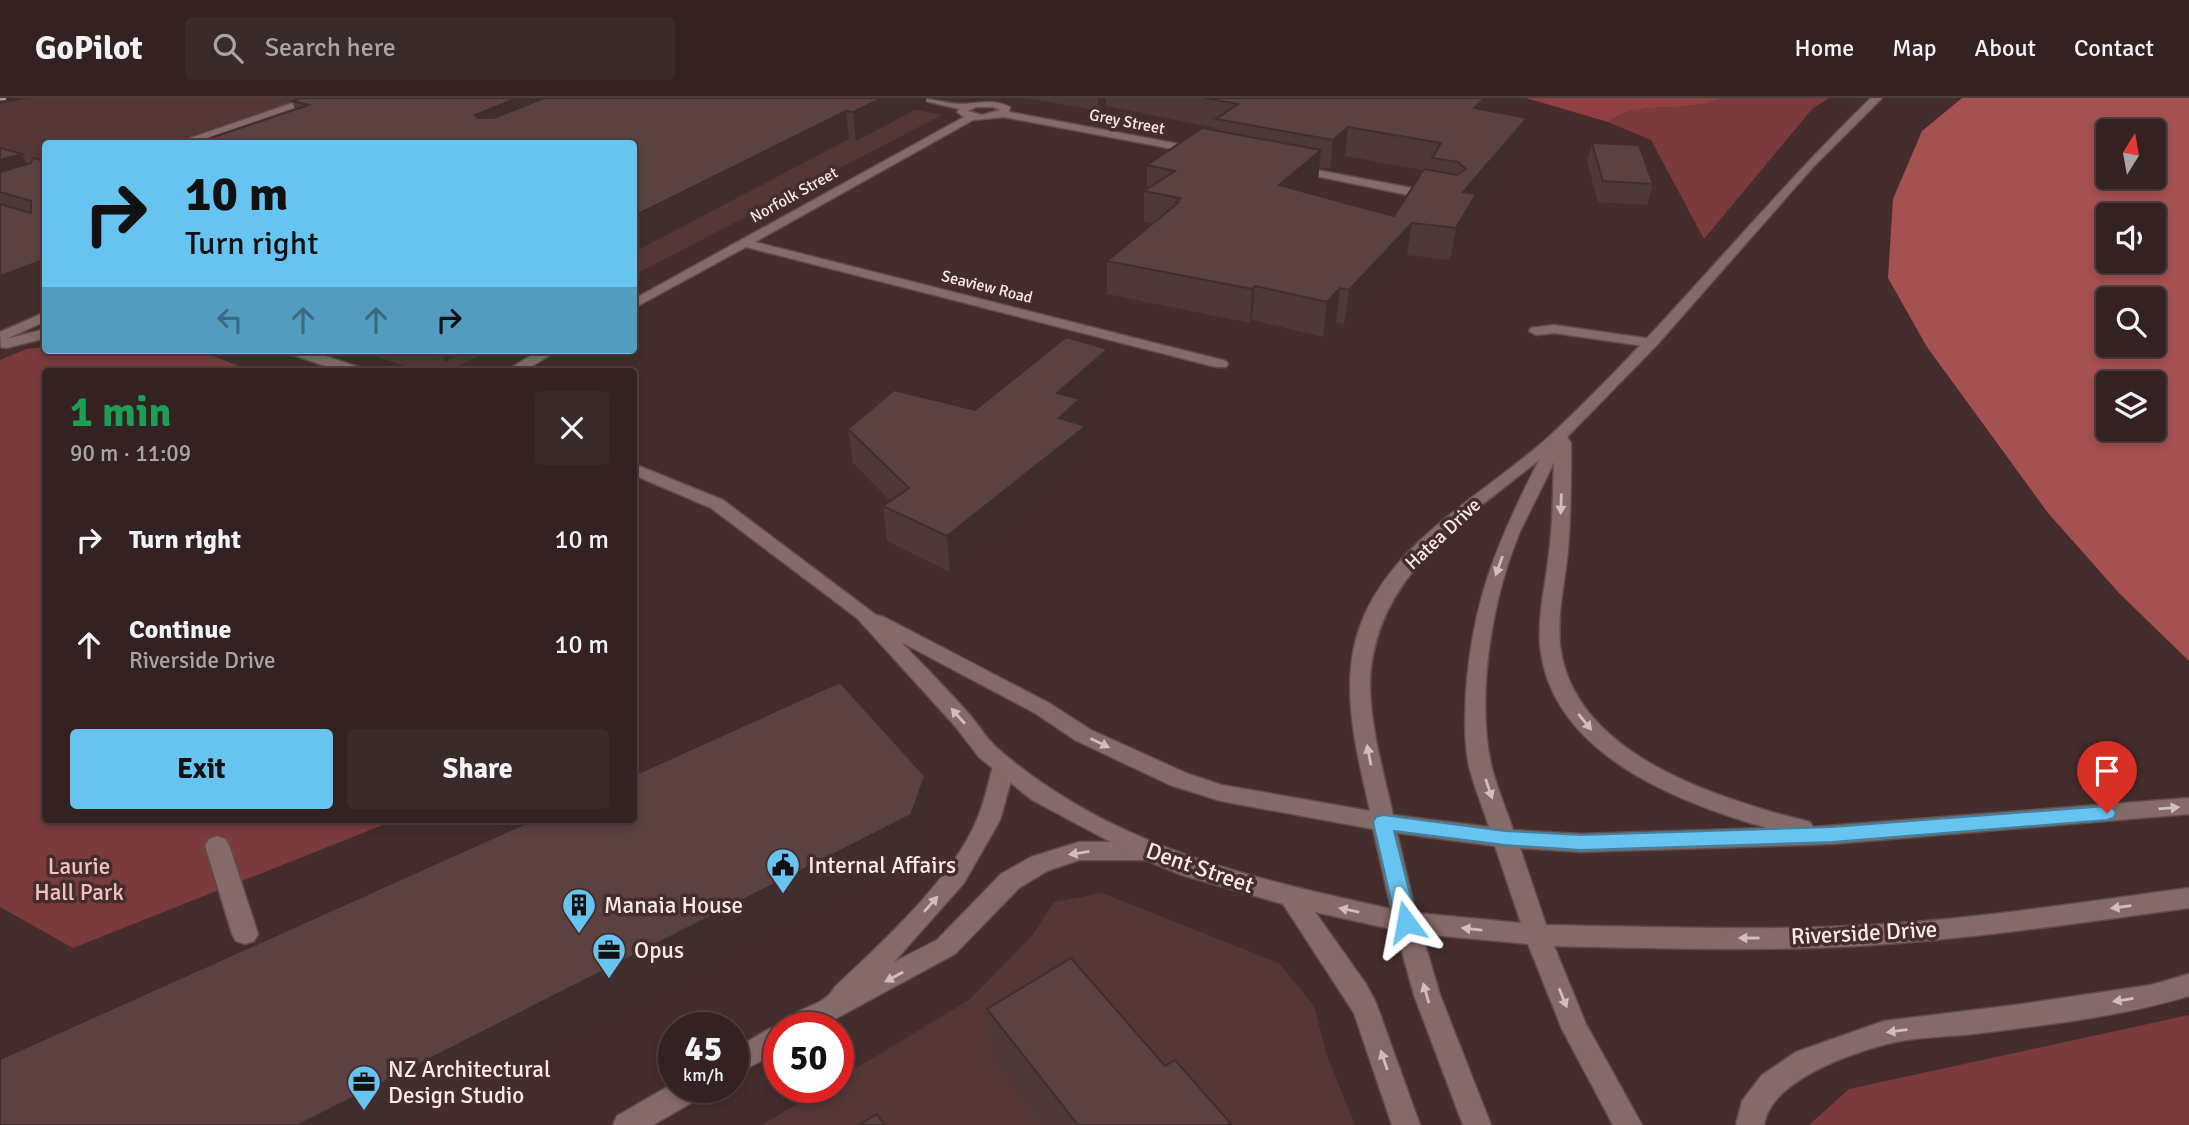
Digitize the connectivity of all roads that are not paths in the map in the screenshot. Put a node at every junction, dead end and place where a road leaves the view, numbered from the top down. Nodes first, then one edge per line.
1 (317, 98) edge
2 (918, 98) edge
3 (1006, 98) edge
4 (1877, 98) edge
5 (995, 104) junction
6 (969, 112) junction
7 (1003, 114) junction
8 (190, 140) edge
9 (1219, 155) edge
10 (1287, 168) edge
11 (1452, 199) edge
12 (744, 243) junction
13 (637, 302) edge
14 (42, 318) edge
15 (1536, 331) dead end
16 (42, 334) edge
17 (0, 337) edge
18 (1650, 343) junction
19 (0, 345) edge
20 (304, 354) edge
21 (544, 354) edge
22 (1221, 364) dead end
23 (347, 368) edge
24 (518, 368) edge
25 (1558, 437) junction
26 (637, 470) edge
27 (864, 614) junction
28 (1004, 766) junction
29 (2189, 806) edge
30 (1383, 822) junction
31 (1832, 835) junction
32 (1505, 838) junction
33 (217, 845) dead end
34 (1147, 851) junction
35 (1291, 897) junction
36 (2189, 898) edge
37 (1406, 922) junction
38 (245, 934) dead end
39 (1537, 935) junction
40 (2189, 985) edge
41 (833, 1006) junction
42 (822, 1012) edge
43 (665, 1103) edge
44 (627, 1125) edge
45 (1406, 1125) edge
46 (1477, 1125) edge
47 (1628, 1125) edge
48 (1750, 1125) edge

1 - 8 main road
2 - 6 main road
3 - 5 main road
4 - 18 main road, Hatea Drive
5 - 6 main road
5 - 7 main road
6 - 7 main road, Grey Street
6 - 12 main road, Norfolk Street
7 - 9 main road, Grey Street
10 - 11 main road
12 - 13 main road, Norfolk Street
12 - 22 main road, Seaview Road
14 - 17 main road
15 - 18 main road
16 - 19 main road
18 - 25 main road, Hatea Drive
20 - 23 main road
21 - 24 main road
30 -> 25 main road, Hatea Drive
25 -> 31 main road
25 -> 32 main road, Hatea Drive
26 - 27 main road, Dent Street
28 -> 27 main road, Dent Street
27 -> 30 main road, Dent Street
28 - 34 main road, Dent Street
41 -> 28 main road
31 -> 29 main road
30 - 32 main road, Dent Street
30 - 37 main road, Hatea Drive
31 - 32 main road
32 - 39 main road, Hatea Drive
33 - 38 main road
34 - 35 main road, Dent Street
34 -> 41 main road
37 -> 35 main road, Dent Street
45 -> 35 main road
36 -> 39 main road, Riverside Drive
39 -> 37 main road, Riverside Drive
46 -> 37 main road
39 -> 47 main road
40 -> 48 main road
41 - 42 main road
43 - 44 main road

